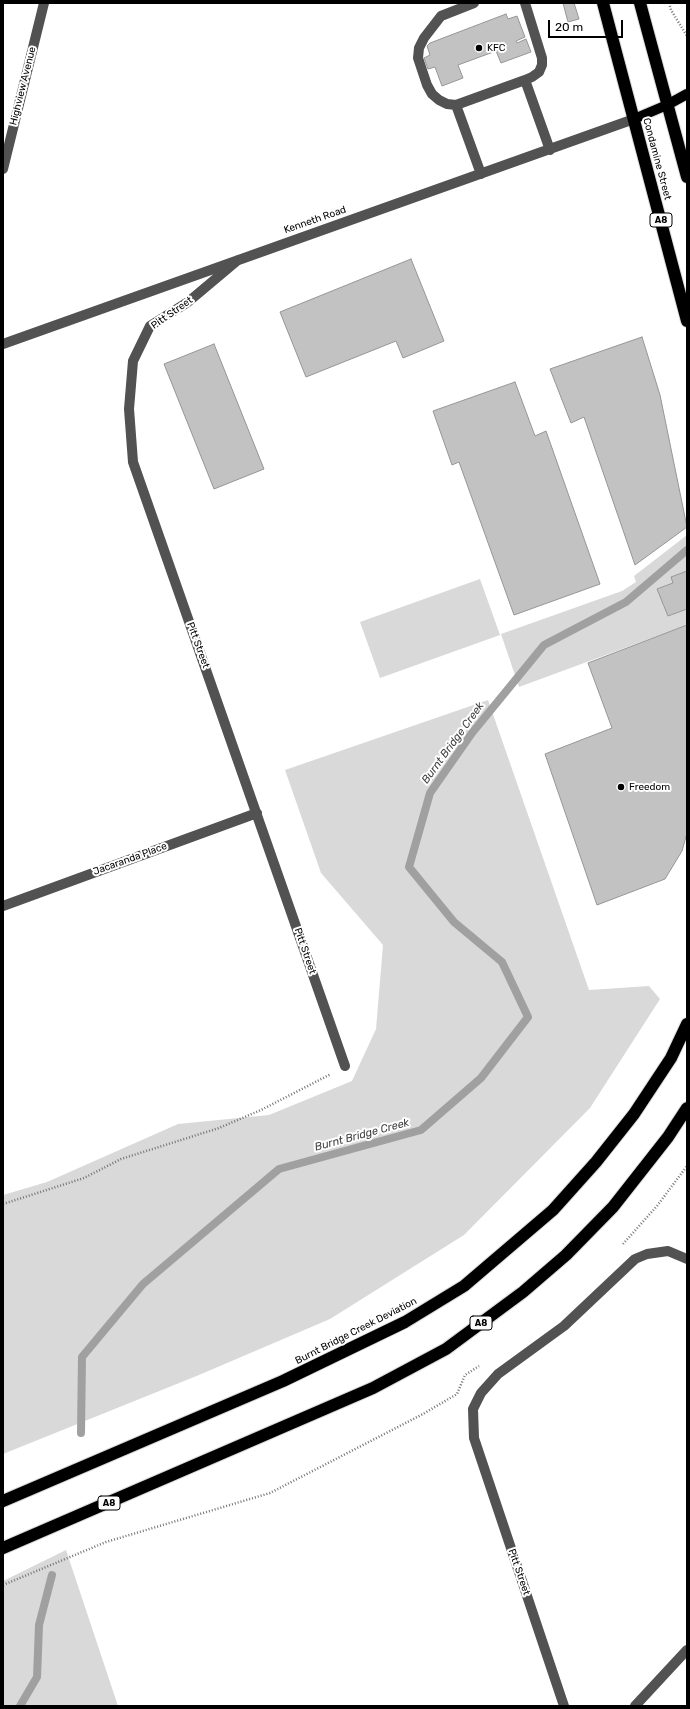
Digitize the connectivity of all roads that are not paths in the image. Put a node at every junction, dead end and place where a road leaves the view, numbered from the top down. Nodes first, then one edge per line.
1 (44, 3) edge
2 (474, 3) edge
3 (525, 3) edge
4 (602, 3) edge
5 (640, 3) edge
6 (525, 80) junction
7 (687, 94) edge
8 (456, 105) junction
9 (667, 105) junction
10 (634, 118) junction
11 (550, 150) junction
12 (3, 169) edge
13 (481, 174) junction
14 (687, 177) edge
15 (238, 260) junction
16 (687, 321) edge
17 (3, 344) edge
18 (257, 813) junction
19 (3, 906) edge
20 (687, 1024) edge
21 (345, 1066) road end
22 (687, 1108) edge
23 (687, 1124) edge
24 (668, 1138) junction
25 (687, 1258) edge
26 (3, 1501) edge
27 (3, 1548) edge
28 (687, 1650) edge
29 (564, 1706) edge
30 (635, 1706) edge

1 - 12 street, Highview Avenue
2 - 8 street
3 - 6 street
4 - 10 highway, Condamine Street / A8
5 - 9 highway
6 - 8 street
6 - 11 street
7 - 9 main road
8 - 13 street
9 - 10 main road
9 - 14 highway
10 - 11 street, Kenneth Road
10 - 16 highway, Condamine Street / A8
11 - 13 street, Kenneth Road
13 - 15 street, Kenneth Road
15 - 17 street, Kenneth Road
15 - 18 street, Pitt Street
18 - 19 street, Jacaranda Place
18 - 21 street, Pitt Street
20 - 26 highway, Burnt Bridge Creek Deviation
22 - 24 highway, A8
23 - 24 highway
24 - 27 highway, A8
25 - 29 street, Pitt Street
28 - 30 street

